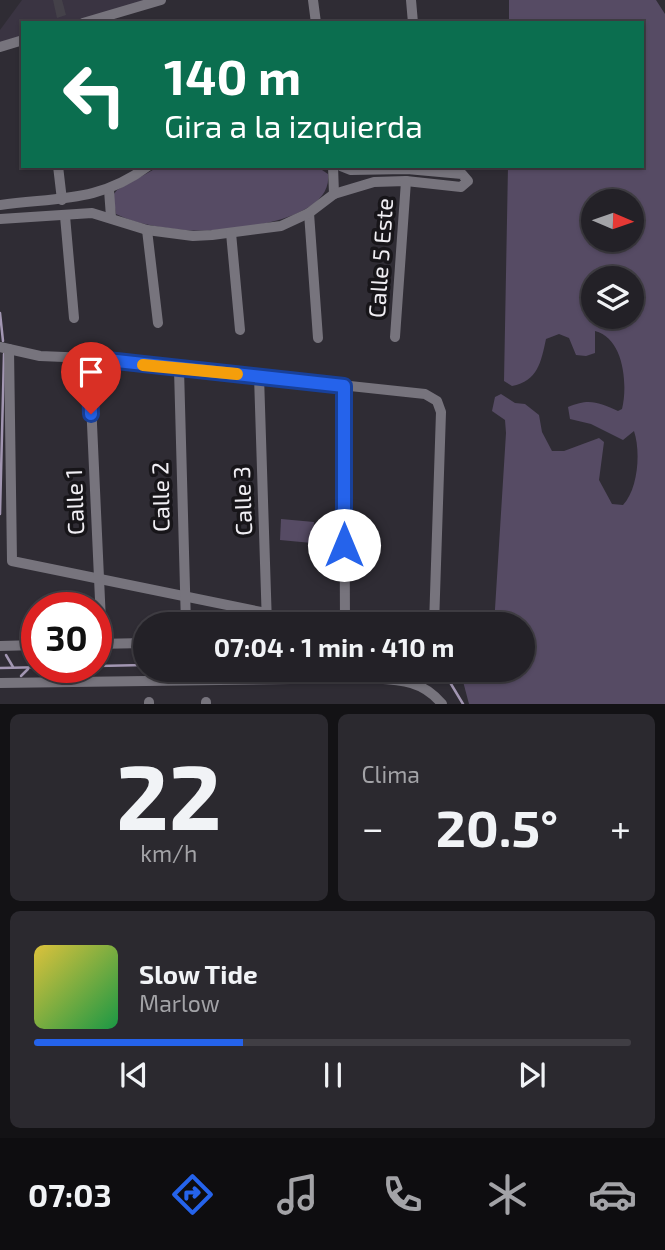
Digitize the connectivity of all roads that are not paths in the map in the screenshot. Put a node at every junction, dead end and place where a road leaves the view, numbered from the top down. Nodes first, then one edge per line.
1 (161, 0) edge
2 (313, 0) edge
3 (411, 0) edge
4 (90, 21) edge
5 (316, 21) edge
6 (413, 21) edge
7 (21, 41) edge
8 (0, 47) edge
9 (58, 168) edge
10 (145, 168) edge
11 (333, 168) edge
12 (346, 168) edge
13 (407, 168) edge
14 (406, 181) junction
15 (352, 188) junction
16 (109, 190) junction
17 (334, 194) junction
18 (91, 196) junction
19 (62, 200) junction
20 (0, 205) edge
21 (309, 213) junction
22 (92, 214) junction
23 (65, 216) junction
24 (111, 217) junction
25 (0, 219) edge
26 (147, 230) junction
27 (231, 233) junction
28 (74, 318) dead end
29 (158, 323) dead end
30 (240, 330) dead end
31 (395, 337) dead end
32 (318, 338) dead end
33 (5, 348) edge
34 (89, 358) junction
35 (179, 369) junction
36 (259, 376) junction
37 (344, 386) junction
38 (98, 580) junction
39 (98, 592) edge
40 (183, 596) junction
41 (185, 612) edge
42 (241, 612) edge
43 (266, 612) edge
44 (345, 612) edge
45 (434, 612) edge
46 (133, 643) edge
47 (112, 644) edge
48 (21, 645) edge
49 (0, 646) edge
50 (133, 680) edge
51 (416, 682) edge
52 (0, 683) edge
53 (442, 704) edge

1 - 4 street
2 - 5 street
3 - 6 street
7 - 8 street
9 - 19 street
10 - 16 street
11 - 17 street
12 - 13 street
12 - 15 street
13 - 14 street
14 - 15 street
14 - 31 street, Calle 5 Este
15 - 17 street
16 - 18 street
16 - 24 street
17 - 21 street
18 - 19 street
18 - 22 street
19 - 20 street
21 - 27 street
21 - 32 street
22 - 23 street
22 - 24 street
23 - 25 street
23 - 28 street
24 - 26 street
26 - 27 street
26 - 29 street
27 - 30 street
33 - 34 street
33 - 38 street
34 - 35 street
34 - 38 street, Calle 1
35 - 36 street
35 - 40 street, Calle 2
36 - 37 street
36 - 43 street, Calle 3
37 - 44 street
37 - 45 street
38 - 39 street, Calle 1
38 - 40 street
40 - 41 street, Calle 2
40 - 42 street
46 - 47 street
48 - 49 street
50 - 52 street
51 - 53 street

